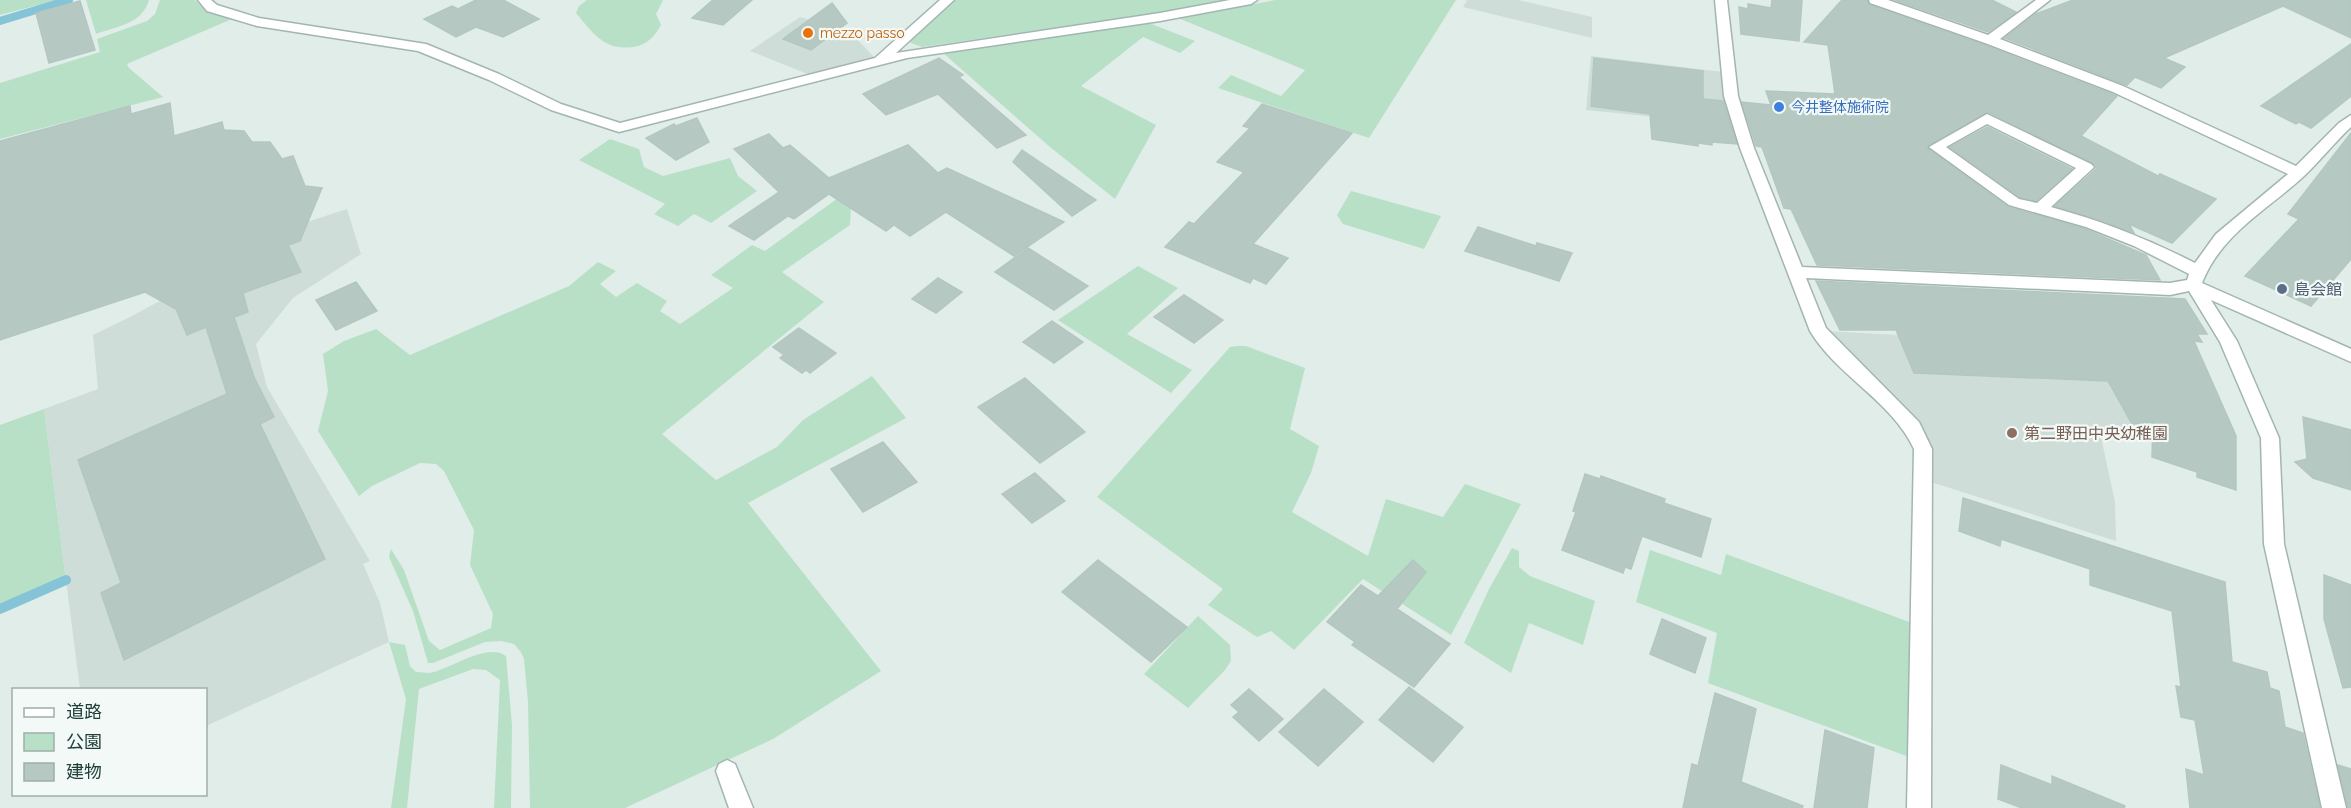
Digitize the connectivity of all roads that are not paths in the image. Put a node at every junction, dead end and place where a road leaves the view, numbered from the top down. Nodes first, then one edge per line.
1 (204, 0) edge
2 (930, 0) edge
3 (1251, 0) edge
4 (1720, 0) edge
5 (1875, 0) edge
6 (2044, 0) edge
7 (946, 2) edge
8 (1990, 40) junction
9 (878, 61) junction
10 (2351, 118) edge
11 (2298, 173) junction
12 (2042, 208) junction
13 (1796, 272) junction
14 (2195, 278) junction
15 (2351, 356) edge
16 (727, 771) dead end
17 (741, 808) edge
18 (1919, 808) edge
19 (2334, 808) edge

1 - 9 street
2 - 7 street
3 - 9 street
4 - 13 street
5 - 8 street
6 - 8 street
7 - 9 street
8 - 11 street
10 - 11 street
11 - 14 street
12 - 12 street
12 - 14 street
13 - 14 street
13 - 18 street
14 - 15 street
14 - 19 street
16 - 17 street

